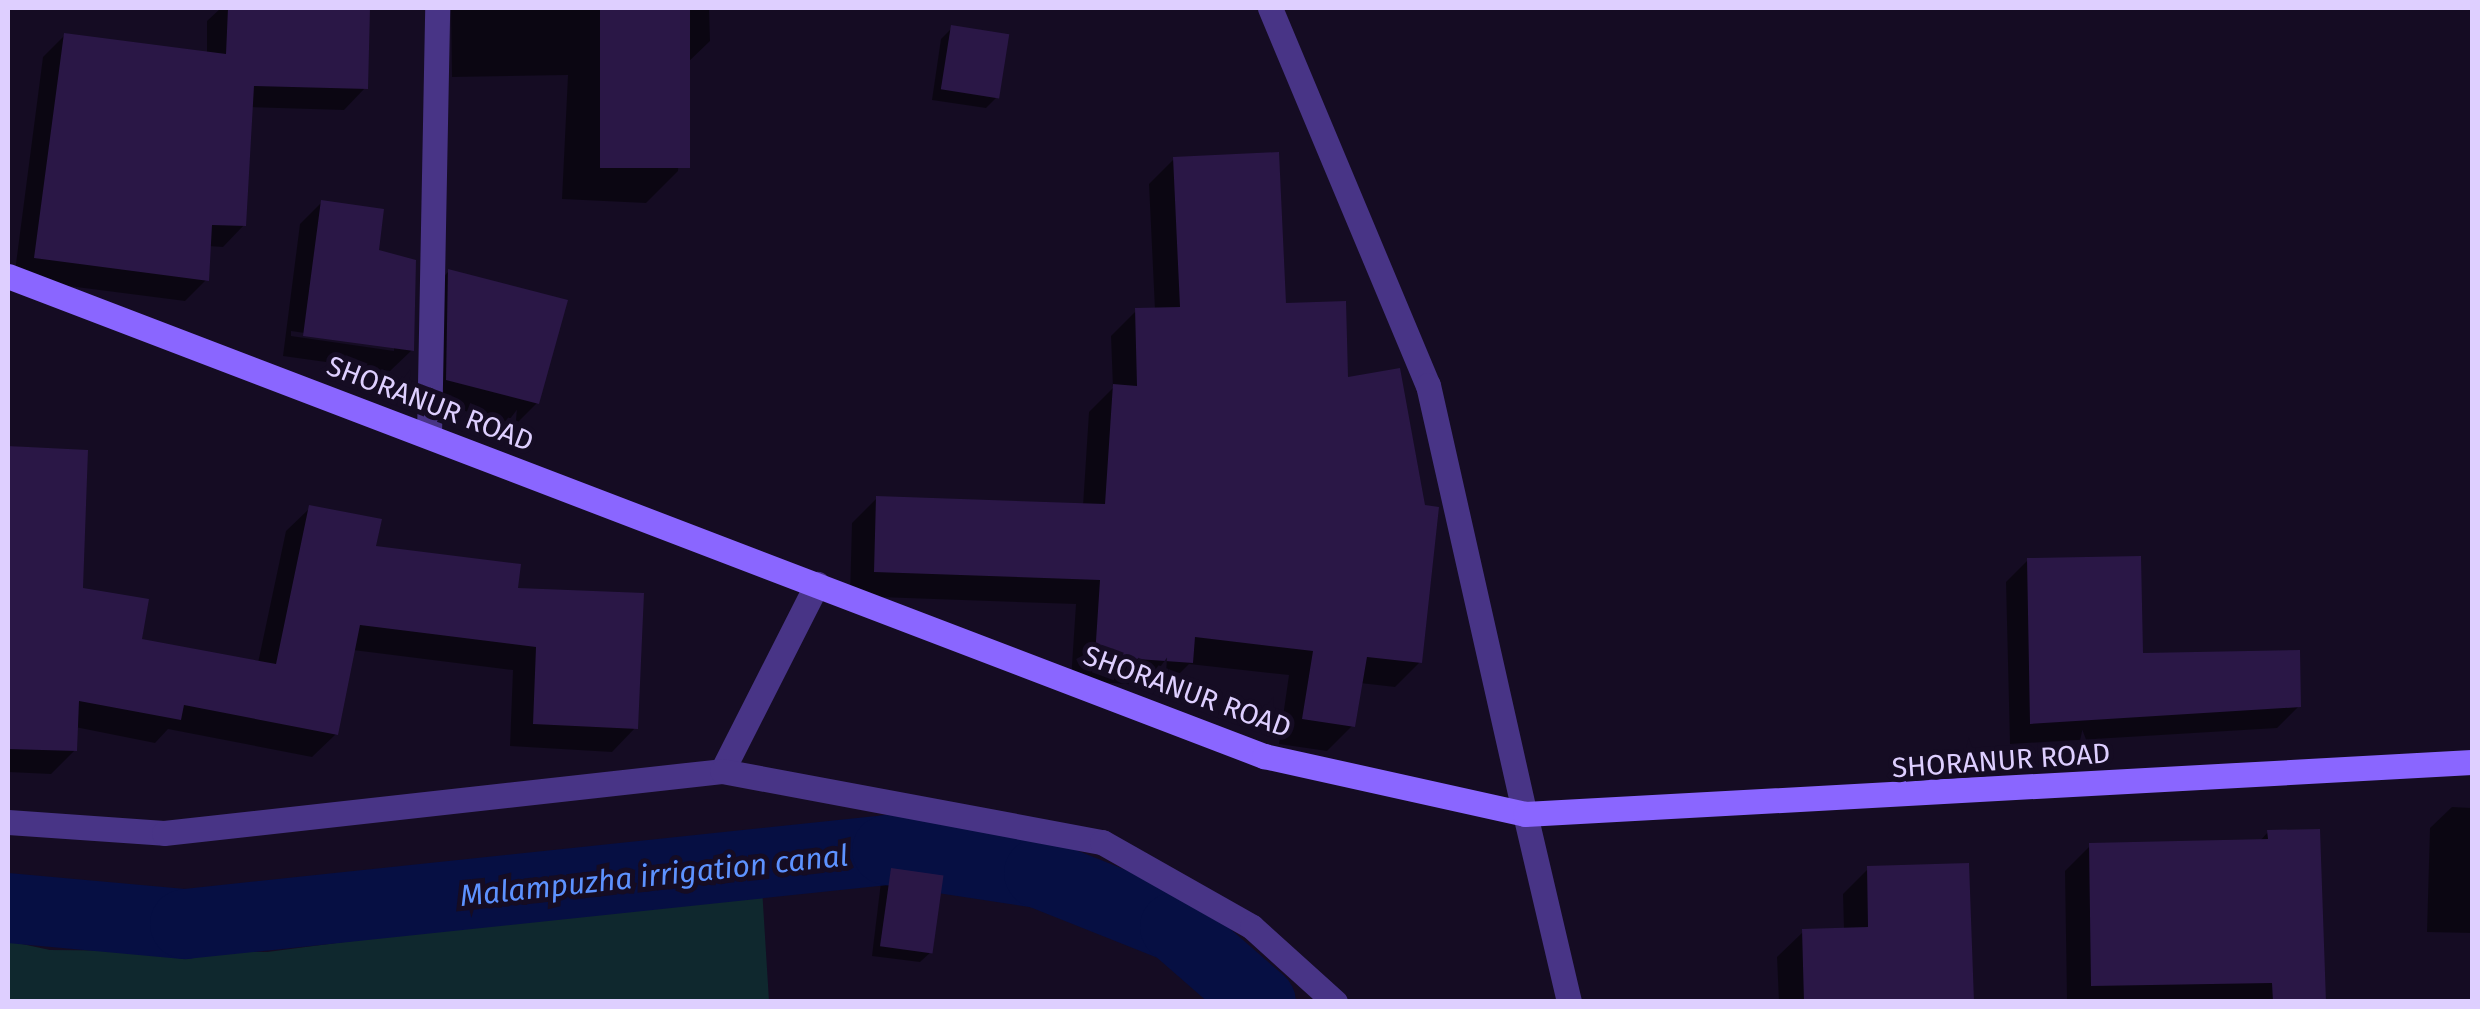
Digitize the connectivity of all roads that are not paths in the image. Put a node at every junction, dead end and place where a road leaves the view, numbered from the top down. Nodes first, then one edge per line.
1 (437, 8) edge
2 (1270, 8) edge
3 (8, 276) edge
4 (429, 436) junction
5 (817, 584) junction
6 (2472, 762) edge
7 (722, 771) junction
8 (1525, 814) junction
9 (8, 822) edge
10 (1335, 1002) edge
11 (1569, 1002) edge

1 - 4 street
2 - 8 street
3 - 4 main road, SHORANUR ROAD
4 - 5 main road, SHORANUR ROAD
5 - 7 street
5 - 8 main road, SHORANUR ROAD
6 - 8 main road, SHORANUR ROAD
7 - 9 street
7 - 10 street
8 - 11 street

